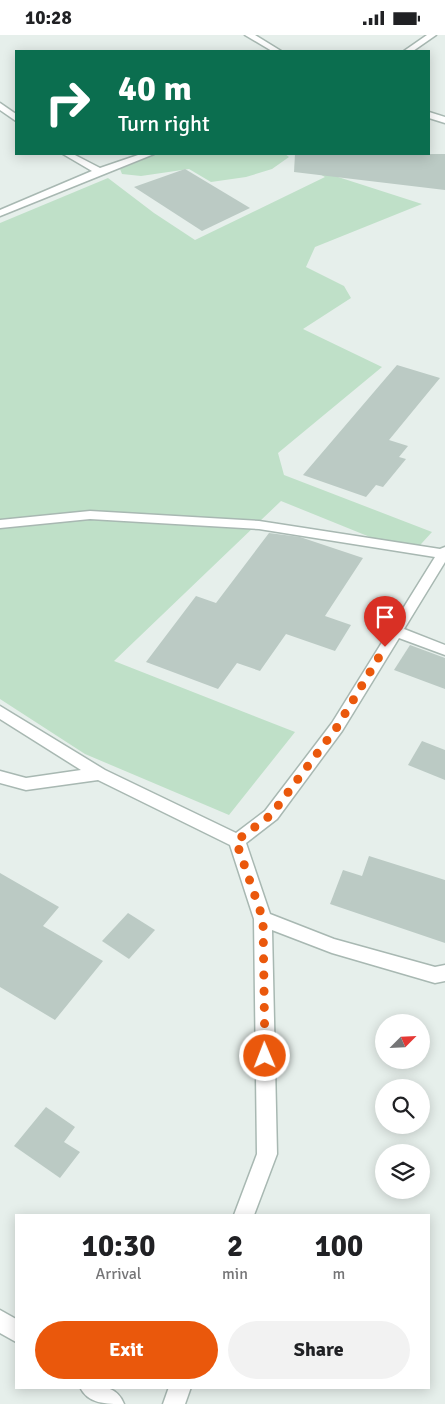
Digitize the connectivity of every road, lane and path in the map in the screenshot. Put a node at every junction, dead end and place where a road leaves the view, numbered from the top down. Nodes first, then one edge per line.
1 (249, 35) edge
2 (432, 35) edge
3 (275, 50) edge
4 (410, 50) edge
5 (0, 106) edge
6 (430, 115) edge
7 (15, 117) edge
8 (445, 119) edge
9 (69, 155) edge
10 (146, 155) edge
11 (99, 171) junction
12 (0, 213) edge
13 (0, 524) edge
14 (444, 552) edge
15 (394, 631) junction
16 (445, 650) edge
17 (0, 712) edge
18 (98, 774) junction
19 (0, 777) edge
20 (236, 841) junction
21 (263, 919) junction
22 (445, 973) edge
23 (244, 1214) edge
24 (0, 1321) edge
25 (15, 1330) edge
26 (94, 1389) edge
27 (179, 1389) edge
28 (113, 1404) edge
29 (174, 1404) edge

1 - 3 street
2 - 4 street
5 - 7 street
6 - 8 street
9 - 11 street
10 - 11 street
11 - 12 street
13 - 14 street
14 - 15 street
15 - 16 street
15 - 20 street
17 - 18 street
18 - 19 street
18 - 20 street
20 - 21 street
21 - 22 street
21 - 23 street
24 - 25 street
26 - 28 street
27 - 29 street

